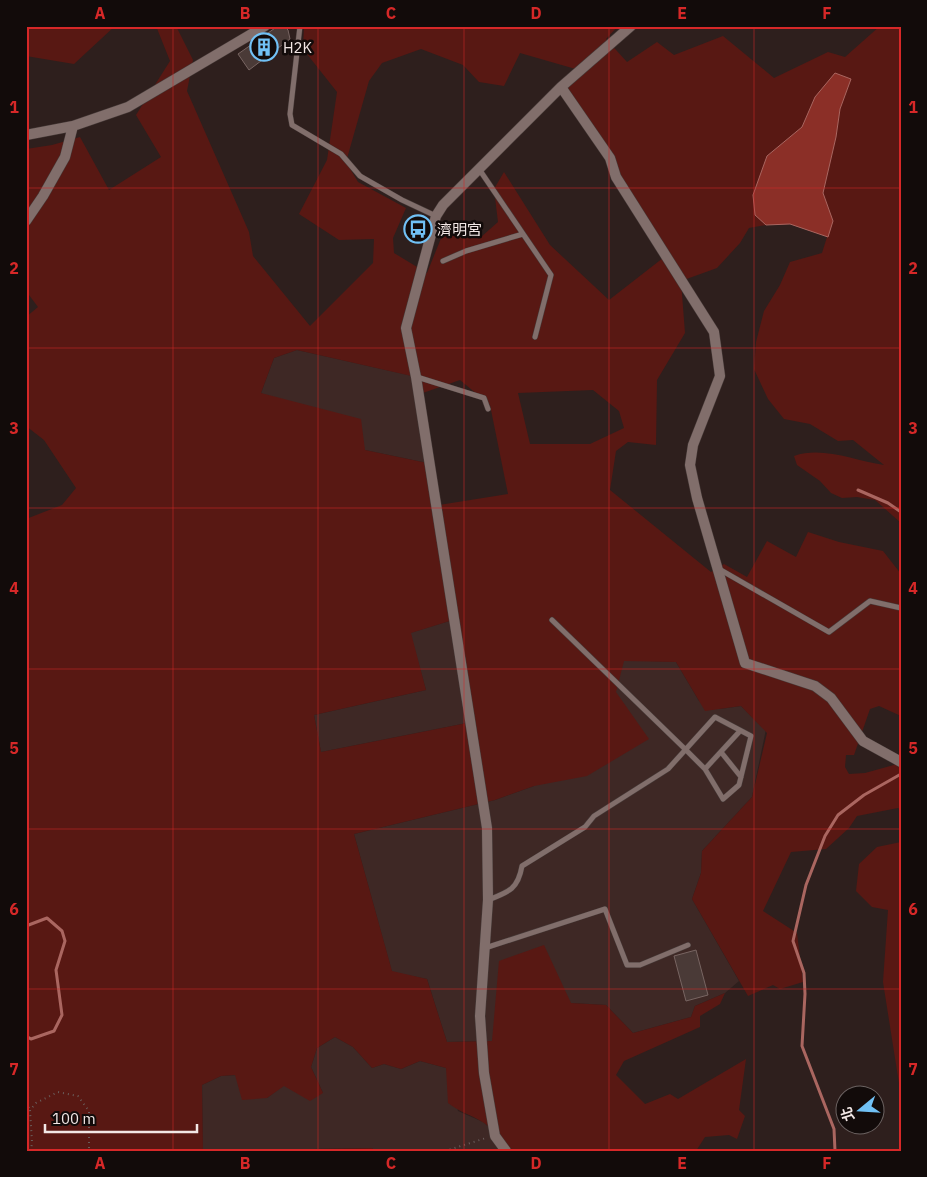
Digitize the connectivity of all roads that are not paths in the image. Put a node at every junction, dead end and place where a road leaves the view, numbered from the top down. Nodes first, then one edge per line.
1 (265, 26) edge
2 (300, 26) edge
3 (632, 26) edge
4 (561, 87) junction
5 (73, 126) junction
6 (26, 135) edge
7 (479, 169) junction
8 (436, 216) junction
9 (26, 221) edge
10 (523, 234) junction
11 (443, 261) dead end
12 (535, 337) dead end
13 (416, 377) junction
14 (488, 409) dead end
15 (718, 568) junction
16 (901, 608) edge
17 (552, 620) dead end
18 (740, 731) junction
19 (686, 750) junction
20 (721, 752) junction
21 (901, 762) edge
22 (705, 769) junction
23 (741, 777) junction
24 (488, 900) junction
25 (688, 945) dead end
26 (485, 948) junction
27 (506, 1151) edge

1 - 5 street
2 - 8 lane
3 - 4 street
4 - 7 street
4 - 15 street
5 - 6 street
5 - 9 street
7 - 8 street
7 - 10 lane
8 - 13 street
10 - 11 lane
10 - 12 lane
13 - 14 lane
13 - 24 street
15 - 16 lane
15 - 21 street
17 - 19 lane
18 - 19 lane
18 - 20 lane
18 - 23 lane
19 - 22 lane
19 - 24 lane
20 - 22 lane
20 - 23 lane
22 - 23 lane
24 - 26 street
25 - 26 lane
26 - 27 street

